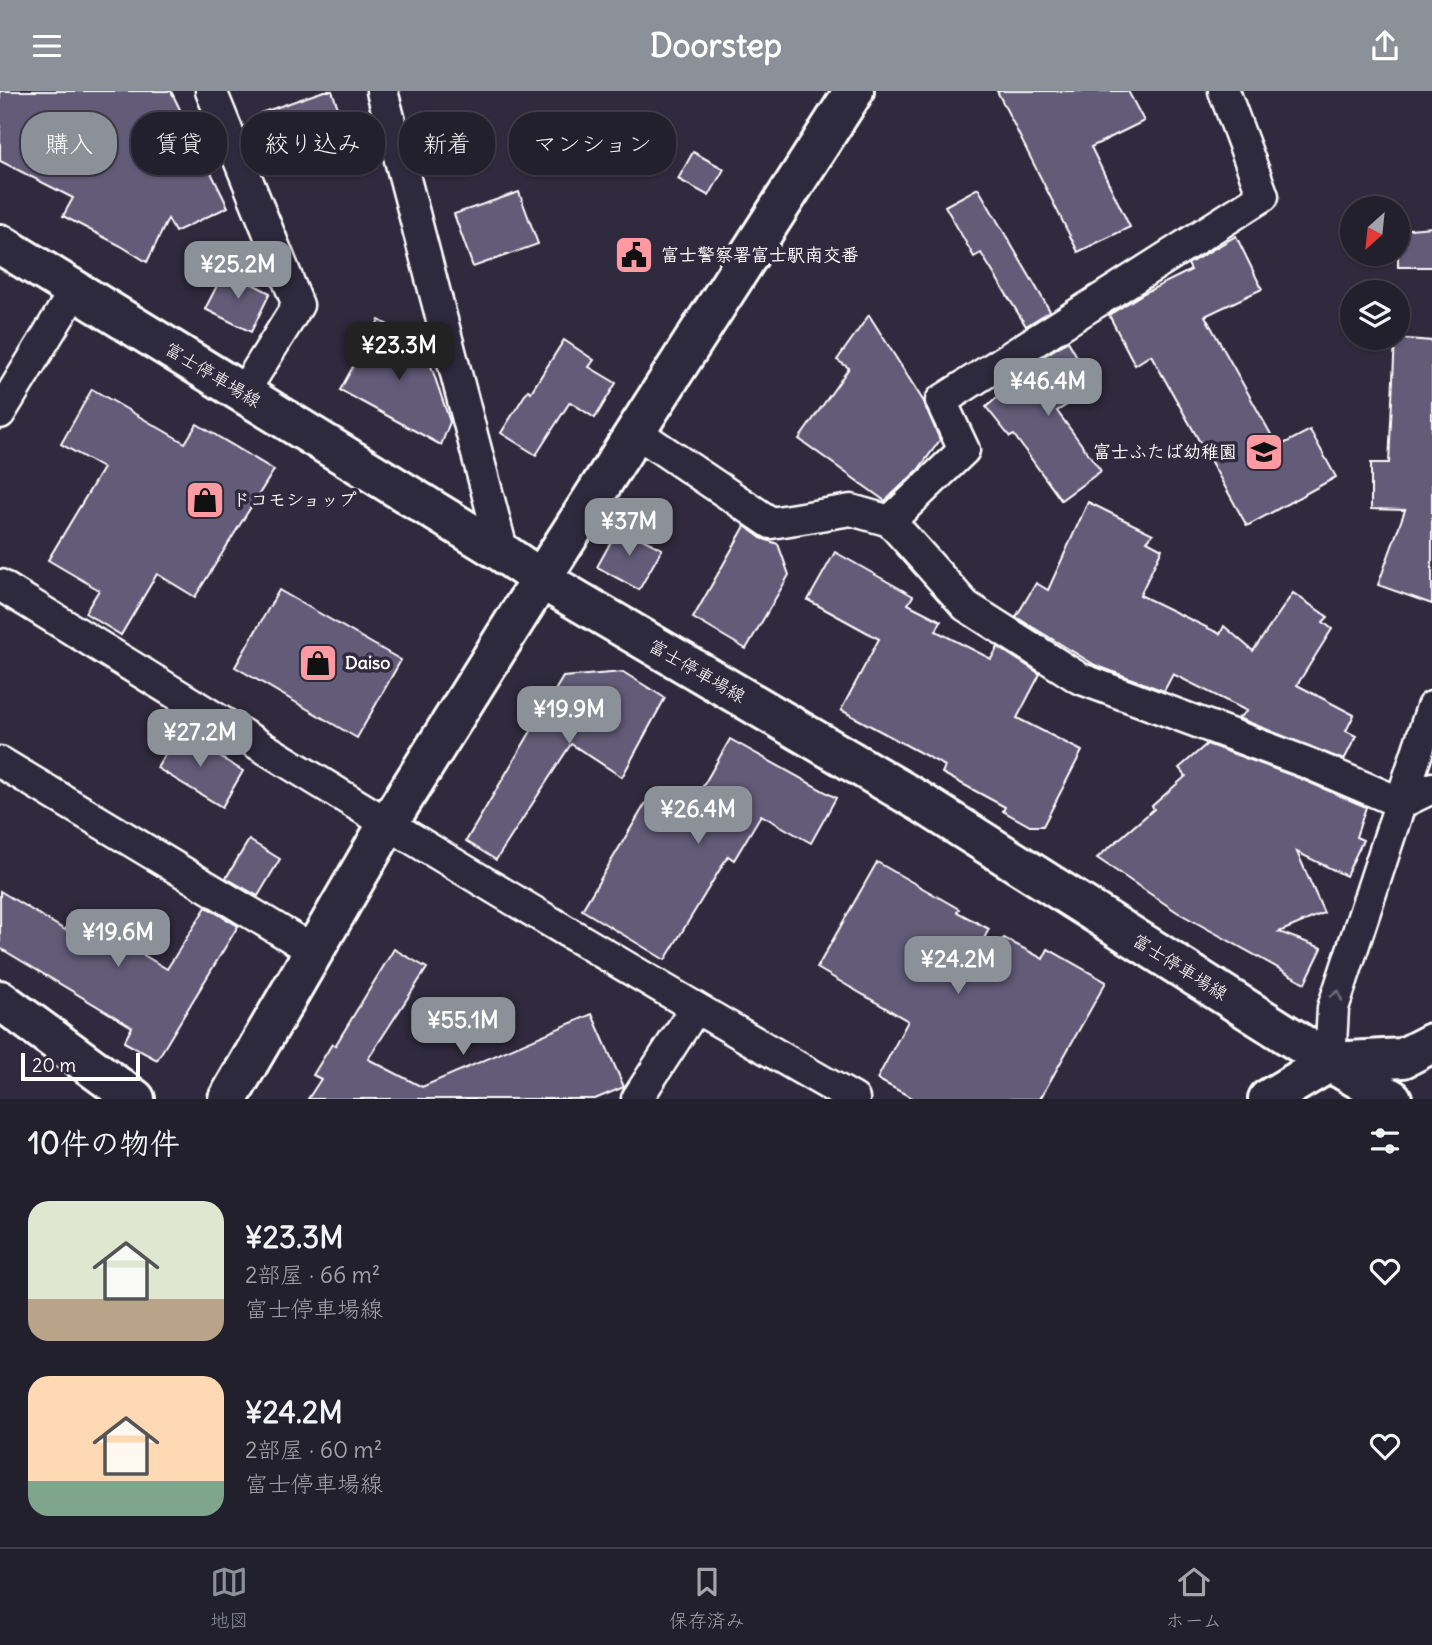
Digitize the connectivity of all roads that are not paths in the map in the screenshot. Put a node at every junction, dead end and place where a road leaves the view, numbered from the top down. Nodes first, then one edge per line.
1 (211, 91) edge
2 (382, 91) edge
3 (854, 91) edge
4 (1224, 91) edge
5 (0, 244) edge
6 (75, 290) junction
7 (243, 393) junction
8 (0, 414) edge
9 (636, 432) junction
10 (890, 520) junction
11 (503, 553) junction
12 (541, 579) junction
13 (0, 585) edge
14 (1432, 707) edge
15 (0, 762) edge
16 (1432, 788) edge
17 (1401, 803) junction
18 (387, 825) junction
19 (314, 951) junction
20 (0, 1000) edge
21 (695, 1009) junction
22 (1432, 1043) edge
23 (1330, 1062) junction
24 (135, 1099) edge
25 (228, 1099) edge
26 (637, 1099) edge
27 (854, 1099) edge
28 (1268, 1099) edge
29 (1392, 1099) edge

1 - 7 street
2 - 11 street
3 - 9 main road
4 - 10 street
5 - 6 main road, 富士停車場線
6 - 7 main road, 富士停車場線
6 - 8 street
7 - 11 main road, 富士停車場線
9 - 10 street
9 - 12 main road
10 - 17 street
11 - 12 main road, 富士停車場線
12 - 18 main road
12 - 23 main road, 富士停車場線
13 - 18 street
14 - 17 street
15 - 19 street
16 - 17 street
23 -> 17 street
18 - 19 main road
18 - 21 street
19 - 25 main road
20 - 24 main road
21 - 26 street
21 - 27 street
22 - 23 main road
23 - 28 main road
23 - 29 main road, 富士停車場線

